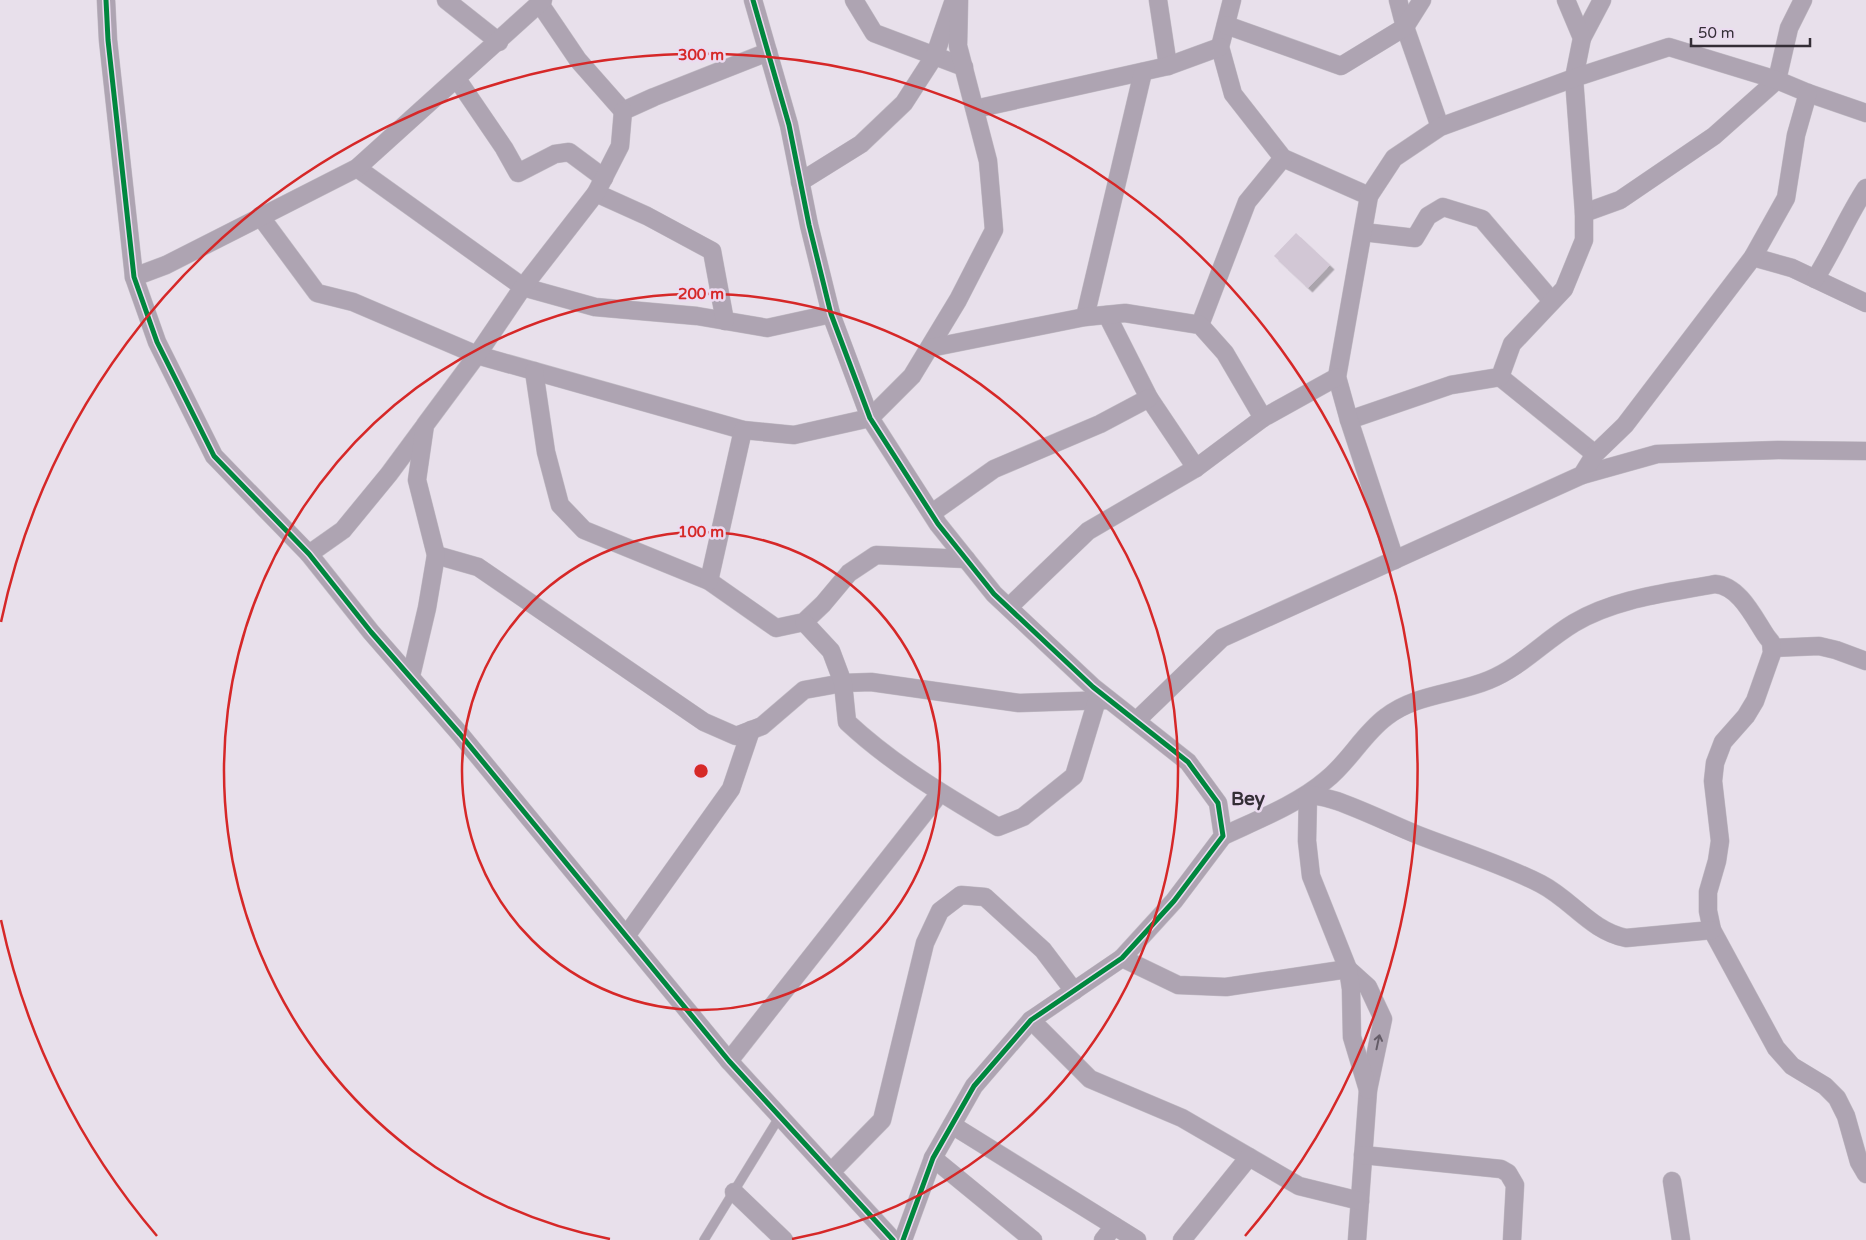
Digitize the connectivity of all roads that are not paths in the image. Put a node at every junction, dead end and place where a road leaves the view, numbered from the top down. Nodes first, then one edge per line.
1 (106, 0) edge
2 (446, 0) edge
3 (754, 0) edge
4 (854, 0) edge
5 (954, 0) edge
6 (959, 0) edge
7 (1158, 0) edge
8 (1232, 0) edge
9 (1398, 0) edge
10 (1422, 0) edge
11 (1566, 0) edge
12 (1602, 0) edge
13 (1803, 0) edge
14 (542, 2) edge
15 (1226, 25) junction
16 (1405, 27) junction
17 (1582, 38) junction
18 (499, 42) junction
19 (1220, 48) junction
20 (768, 52) junction
21 (935, 55) junction
22 (1168, 66) junction
23 (964, 67) junction
24 (1143, 72) junction
25 (1574, 78) junction
26 (457, 79) junction
27 (1777, 80) junction
28 (1808, 93) junction
29 (975, 109) junction
30 (623, 111) junction
31 (1866, 113) edge
32 (1440, 127) junction
33 (1284, 158) junction
34 (357, 168) junction
35 (800, 182) junction
36 (600, 186) junction
37 (1866, 188) edge
38 (1369, 196) junction
39 (1859, 212) edge
40 (1584, 213) junction
41 (260, 216) junction
42 (1363, 232) junction
43 (1753, 257) junction
44 (134, 277) junction
45 (1815, 279) junction
46 (523, 287) junction
47 (1552, 302) junction
48 (1866, 303) edge
49 (831, 314) junction
50 (1107, 315) junction
51 (1084, 317) junction
52 (725, 321) junction
53 (1200, 325) junction
54 (930, 348) junction
55 (477, 355) junction
56 (534, 372) junction
57 (1500, 377) junction
58 (1337, 378) junction
59 (1149, 398) junction
60 (870, 418) junction
61 (1263, 418) junction
62 (1349, 420) junction
63 (425, 425) junction
64 (743, 430) junction
65 (1866, 450) edge
66 (1595, 454) junction
67 (1196, 468) junction
68 (1582, 475) junction
69 (932, 513) junction
70 (309, 554) junction
71 (436, 555) junction
72 (966, 559) junction
73 (1395, 560) junction
74 (709, 581) junction
75 (1009, 607) junction
76 (804, 622) junction
77 (1772, 648) junction
78 (1866, 662) edge
79 (410, 676) junction
80 (843, 683) junction
81 (1103, 700) junction
82 (1136, 721) junction
83 (751, 730) junction
84 (940, 793) junction
85 (1308, 794) junction
86 (1223, 836) junction
87 (1712, 930) junction
88 (626, 936) junction
89 (1122, 958) junction
90 (1348, 969) junction
91 (1074, 991) junction
92 (1031, 1020) junction
93 (729, 1061) junction
94 (1368, 1090) junction
95 (780, 1116) junction
96 (952, 1125) junction
97 (1363, 1155) junction
98 (1249, 1157) junction
99 (933, 1158) junction
100 (831, 1172) junction
101 (1866, 1174) edge
102 (1672, 1181) dead end
103 (734, 1192) junction
104 (1360, 1201) junction
105 (1109, 1233) edge
106 (704, 1240) edge
107 (784, 1240) edge
108 (893, 1240) edge
109 (903, 1240) edge
110 (1033, 1240) edge
111 (1137, 1240) edge
112 (1182, 1240) edge
113 (1356, 1240) edge
114 (1512, 1240) edge
115 (1681, 1240) edge

1 - 44 street
2 - 18 street
3 - 20 street
4 - 21 street
5 - 21 street
6 - 23 street
7 - 22 street
8 - 15 street
9 - 16 street
10 - 16 street
11 - 17 street
12 - 17 street
13 - 27 street
14 - 18 street
14 - 30 street
15 - 16 street
15 - 19 street
16 - 32 street
17 - 25 street
18 - 26 street
19 - 22 street
19 - 33 street
20 - 30 street
20 - 35 street
21 - 23 street
21 - 35 street
22 - 24 street
23 - 29 street
24 - 29 street
24 - 51 street
25 - 27 street
25 - 32 street
25 - 40 street
26 - 34 street
26 - 36 street
27 - 28 street
27 - 40 street
28 - 31 street
28 - 43 street
29 - 54 street
30 - 36 street
32 - 38 street
33 - 38 street
33 - 53 street
34 - 41 street
34 - 46 street
35 - 49 street
36 - 46 street
36 - 52 street
37 - 39 street
38 - 42 street
39 - 45 street
40 - 47 street
41 - 44 street
41 - 55 street
42 - 47 street
42 - 58 street
43 - 45 street
43 - 66 street
44 - 70 street
45 - 48 street
46 - 52 street
46 - 55 street
47 - 57 street
49 - 52 street
49 - 60 street
50 - 51 street
50 - 53 street
50 - 59 street
51 - 54 street
53 - 61 street
54 - 60 street
55 - 56 street
55 - 63 street
56 - 64 street
56 - 74 street
57 - 62 street
57 - 66 street
58 - 61 street
58 - 62 street
59 - 67 street
59 - 69 street
60 - 64 street
60 - 69 street
61 - 67 street
62 - 73 street
63 - 70 street
63 - 71 street
64 - 74 street
65 - 68 street
66 - 68 street
67 - 75 street
68 - 73 street
69 - 72 street
70 - 79 street
71 - 79 street
71 - 83 street
72 - 75 street
72 - 76 street
73 - 82 street
74 - 76 street
75 - 81 street
76 - 80 street
77 - 78 street
77 - 85 street
77 - 87 street
79 - 88 street
80 - 81 street
80 - 83 street
80 - 84 street
81 - 82 street
81 - 84 street
82 - 86 street
83 - 88 street
84 - 93 street
85 - 86 street
85 - 87 street
85 - 90 street
86 - 89 street
87 - 101 street
88 - 93 street
89 - 90 street
89 - 91 street
90 - 94 street
94 -> 90 street
91 - 92 street
91 - 100 street
92 - 96 street
92 - 98 street
93 - 95 street
94 - 97 street
95 - 100 street
95 - 103 lane
96 - 99 street
96 - 105 street
97 - 104 street
97 - 114 street
98 - 104 street
98 - 112 street
99 - 109 street
99 - 110 street
100 - 108 street
102 - 115 street
103 - 106 lane
103 - 107 street
104 - 113 street
105 - 111 street

